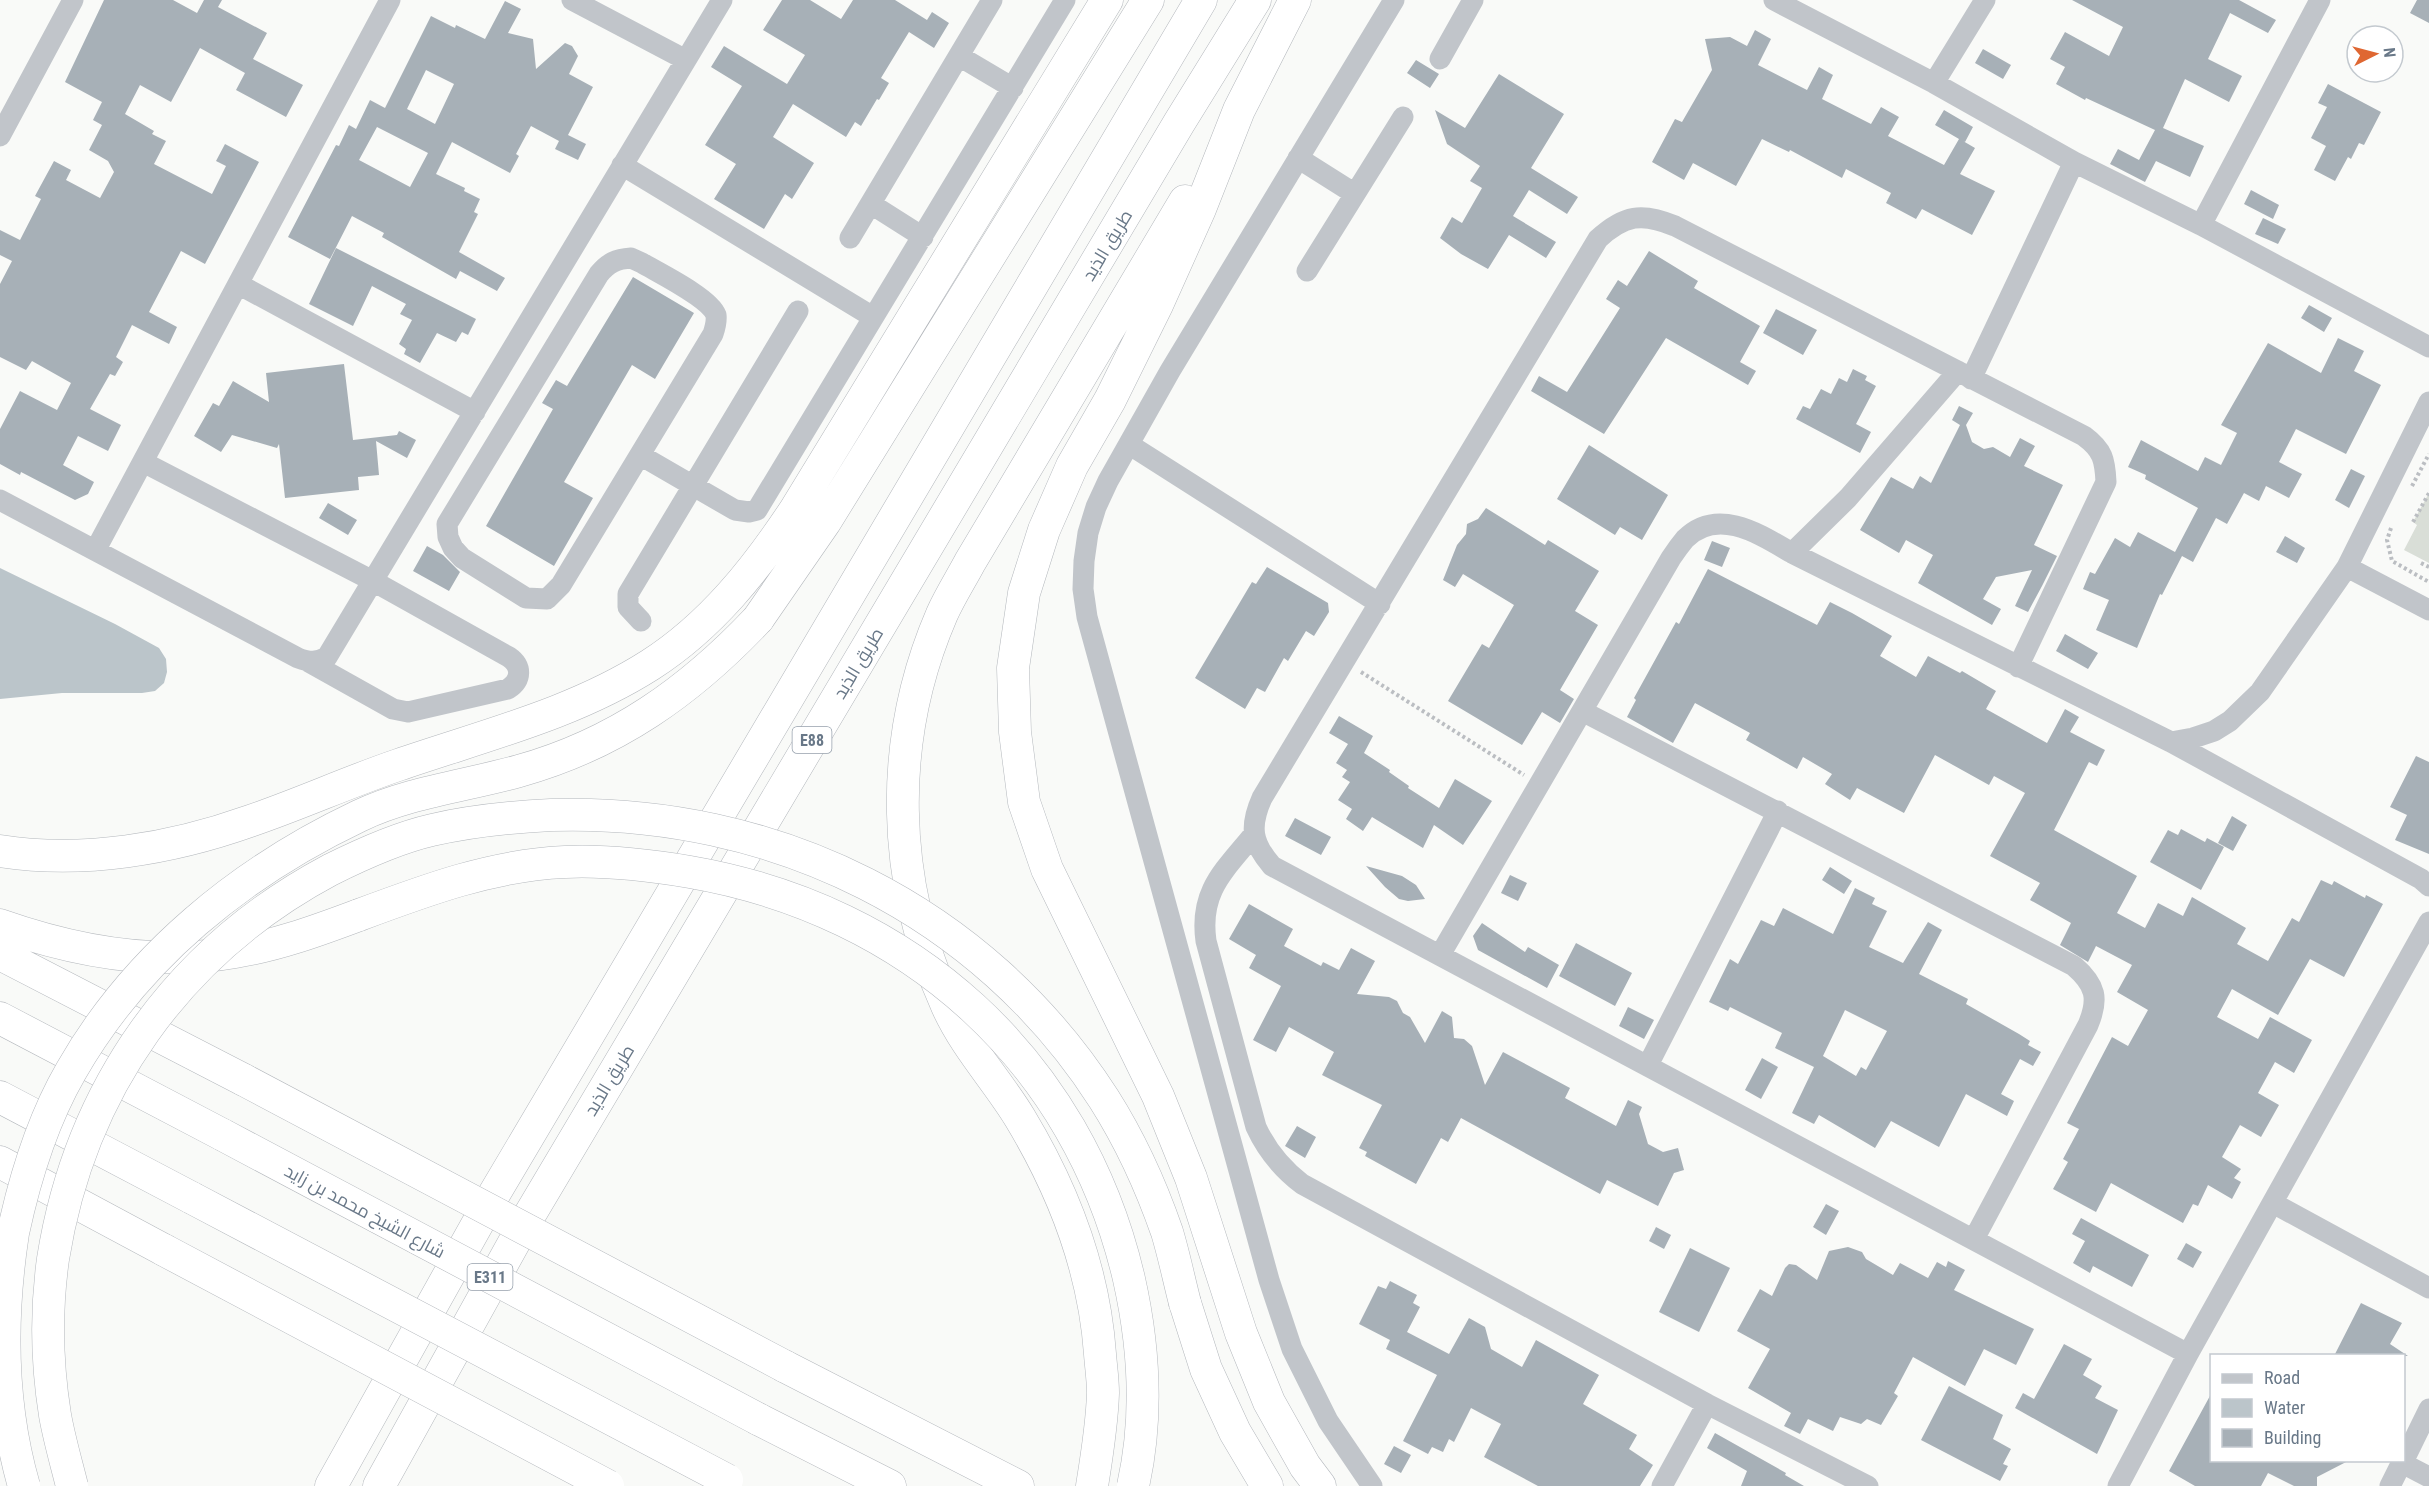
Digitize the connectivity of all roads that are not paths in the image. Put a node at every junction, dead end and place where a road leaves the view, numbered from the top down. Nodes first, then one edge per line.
1 (73, 0) edge
2 (390, 0) edge
3 (572, 0) edge
4 (722, 0) edge
5 (992, 0) edge
6 (1065, 0) edge
7 (1107, 0) edge
8 (1148, 0) edge
9 (1201, 0) edge
10 (1255, 0) edge
11 (1295, 0) edge
12 (1394, 0) edge
13 (1473, 0) edge
14 (1774, 0) edge
15 (1985, 0) edge
16 (2320, 0) edge
17 (959, 56) junction
18 (1440, 59) dead end
19 (686, 60) junction
20 (1934, 83) junction
21 (1013, 88) junction
22 (1239, 110) junction
23 (1403, 117) dead end
24 (0, 136) edge
25 (1298, 158) junction
26 (2074, 162) junction
27 (622, 165) junction
28 (1355, 194) junction
29 (871, 204) junction
30 (2201, 225) junction
31 (923, 237) junction
32 (850, 238) dead end
33 (1307, 271) dead end
34 (238, 284) junction
35 (798, 311) dead end
36 (873, 317) junction
37 (2429, 347) edge
38 (1964, 375) junction
39 (2429, 402) edge
40 (475, 411) junction
41 (1130, 445) junction
42 (640, 455) junction
43 (143, 462) junction
44 (692, 486) junction
45 (0, 500) edge
46 (96, 549) junction
47 (1792, 553) junction
48 (2347, 567) junction
49 (373, 581) junction
50 (1380, 604) junction
51 (2429, 610) edge
52 (641, 621) dead end
53 (309, 662) junction
54 (2018, 667) junction
55 (1582, 711) junction
56 (2171, 742) junction
57 (1778, 811) junction
58 (1254, 834) junction
59 (0, 851) edge
60 (2429, 886) edge
61 (2429, 922) edge
62 (0, 925) edge
63 (0, 954) edge
64 (1440, 955) junction
65 (0, 1018) edge
66 (1648, 1065) junction
67 (0, 1097) edge
68 (0, 1162) edge
69 (2273, 1203) junction
70 (1974, 1239) junction
71 (2429, 1288) edge
72 (2188, 1354) junction
73 (1707, 1404) junction
74 (2429, 1409) edge
75 (2405, 1457) edge
76 (2402, 1462) edge
77 (2405, 1462) edge
78 (2429, 1477) edge
79 (733, 1483) edge
80 (24, 1486) edge
81 (72, 1486) edge
82 (331, 1486) edge
83 (379, 1486) edge
84 (608, 1486) edge
85 (890, 1486) edge
86 (1018, 1486) edge
87 (1092, 1486) edge
88 (1133, 1486) edge
89 (1267, 1486) edge
90 (1320, 1486) edge
91 (1372, 1486) edge
92 (1662, 1486) edge
93 (1868, 1486) edge
94 (2118, 1486) edge
95 (2390, 1486) edge

1 - 24 street
2 - 34 street
3 - 19 street
4 - 19 street
5 - 17 street
6 - 21 street
7 - 59 highway
8 - 80 highway, bridge
9 - 82 highway, E88
10 - 83 highway, طريق الذيد / E88
11 - 22 highway
12 - 25 street
13 - 18 street
14 - 20 street
15 - 20 street
16 - 30 street
17 - 21 street
17 - 29 street
19 - 27 street
20 - 26 street
21 - 31 street
22 - 87 highway
22 - 90 highway
23 - 28 street
25 - 28 street
25 - 41 street
26 - 30 street
26 - 38 street
27 - 36 street
27 - 40 street
28 - 33 street
29 - 31 street
29 - 32 street
30 - 37 street
31 - 36 street
34 - 40 street
34 - 43 street
35 - 44 street
36 - 44 street
38 - 47 street
38 - 50 street
38 - 54 street
39 - 48 street
40 - 49 street
41 - 50 street
41 - 91 street
42 - 42 street
42 - 44 street
43 - 46 street
43 - 49 street
44 - 52 street
45 - 46 street
46 - 53 street
47 - 54 street
47 - 55 street
48 - 51 street
48 - 56 street
49 - 53 street
49 - 53 street
50 - 58 street
54 - 56 street
55 - 57 street
55 - 64 street
56 - 60 street
57 - 66 street
57 - 70 street
58 - 64 street
58 - 73 street
61 - 69 street
62 - 88 highway, bridge
63 - 86 highway, bridge
64 - 66 street
65 - 85 highway, شارع الشيخ محمد بن زايد / E311, bridge
66 - 70 street
67 - 79 highway, bridge
68 - 84 highway, bridge
69 - 71 street
69 - 72 street
70 - 72 street
72 - 94 street
73 - 92 street
73 - 93 street
74 - 75 street
76 - 95 street
77 - 78 street
81 - 89 highway, bridge

